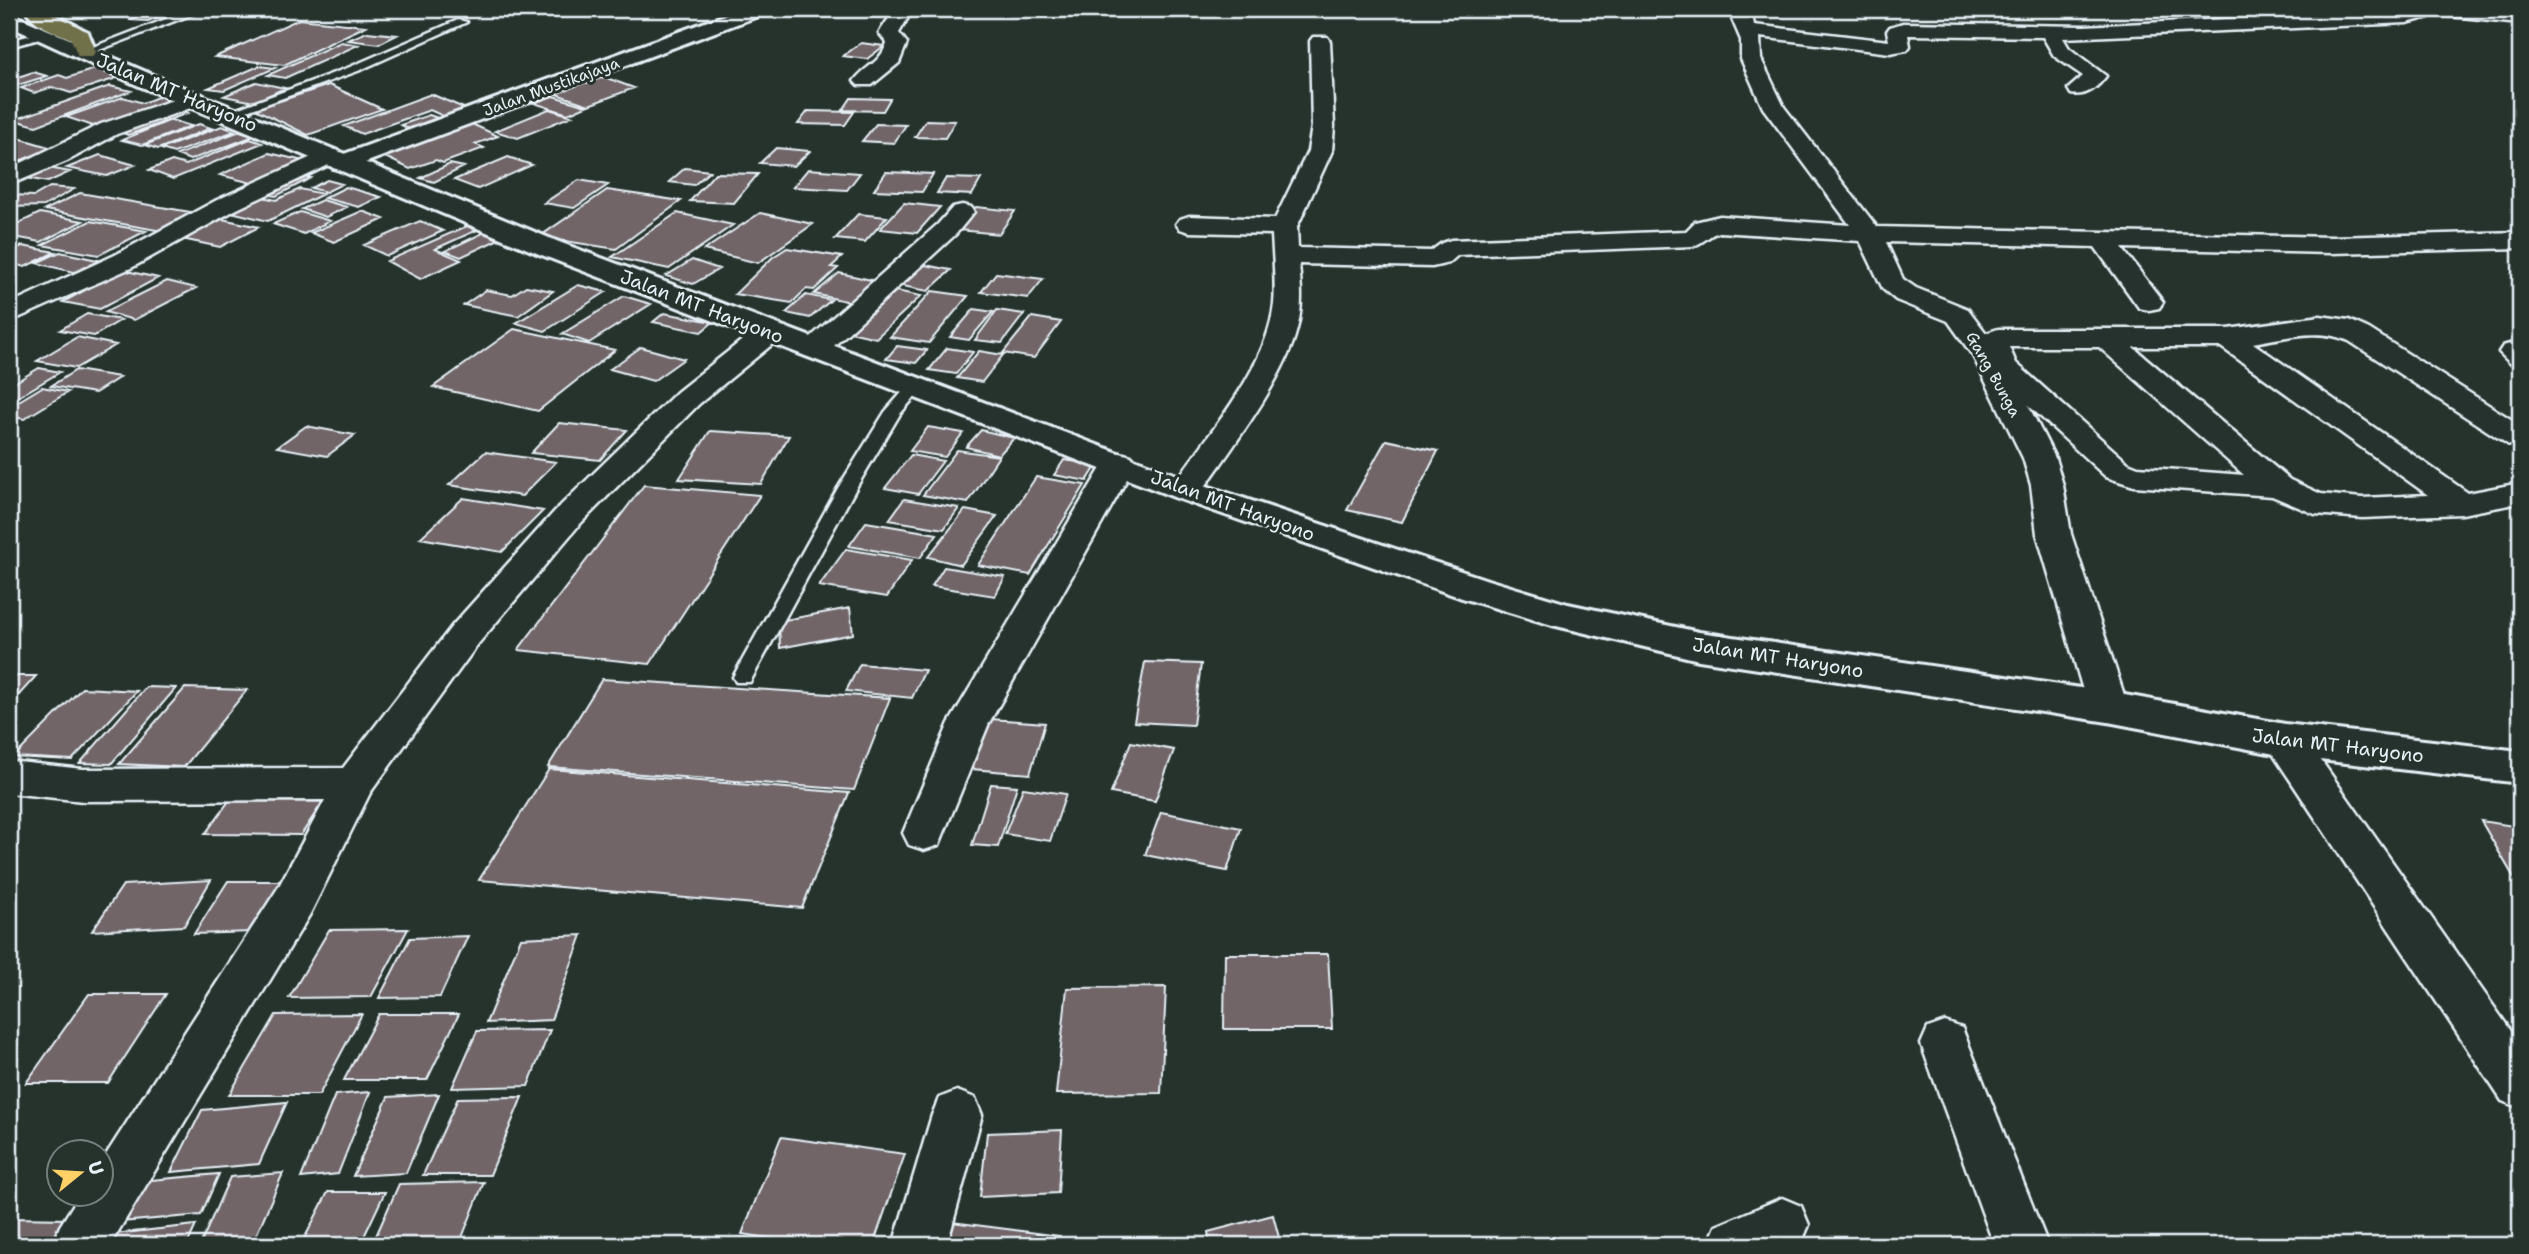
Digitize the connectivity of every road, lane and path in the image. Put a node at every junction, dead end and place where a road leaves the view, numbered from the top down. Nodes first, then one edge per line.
1 (201, 9) edge
2 (759, 9) edge
3 (904, 9) edge
4 (2056, 9) edge
5 (2417, 9) edge
6 (2441, 9) edge
7 (2520, 17) edge
8 (9, 19) edge
9 (1745, 20) edge
10 (40, 22) edge
11 (462, 22) dead end
12 (2049, 32) junction
13 (2084, 32) junction
14 (1320, 41) dead end
15 (9, 44) edge
16 (85, 52) junction
17 (865, 81) dead end
18 (2079, 89) dead end
19 (194, 99) junction
20 (229, 114) junction
21 (336, 159) junction
22 (9, 178) edge
23 (962, 212) dead end
24 (1189, 224) dead end
25 (1284, 227) junction
26 (1870, 234) junction
27 (2101, 238) junction
28 (2520, 240) edge
29 (1286, 256) junction
30 (2149, 302) dead end
31 (10, 313) edge
32 (770, 332) junction
33 (2228, 338) junction
34 (2107, 339) junction
35 (814, 349) junction
36 (917, 386) junction
37 (2520, 438) edge
38 (1120, 463) junction
39 (2278, 487) junction
40 (1186, 490) junction
41 (2520, 493) edge
42 (2462, 504) junction
43 (743, 677) dead end
44 (2108, 707) junction
45 (2285, 740) junction
46 (2520, 767) edge
47 (9, 777) edge
48 (354, 784) junction
49 (924, 833) dead end
50 (1945, 1044) dead end
51 (2520, 1085) edge
52 (957, 1115) dead end
53 (79, 1245) edge
54 (920, 1245) edge
55 (2021, 1245) edge

1 - 16 lane
2 - 21 main road, Jalan Mustikajaya
3 - 17 street
4 - 13 street
5 - 13 street
6 - 7 street
8 - 10 main road, Jalan MT Haryono
9 - 12 street
9 - 26 street, Gang Bunga
10 - 15 lane
10 - 16 main road, Jalan MT Haryono
11 - 20 lane
12 - 13 street
12 - 18 street
14 - 25 street
16 - 19 main road, Jalan MT Haryono
19 - 20 main road, Jalan MT Haryono
19 - 22 street
20 - 21 main road, Jalan MT Haryono
21 - 31 street
21 - 32 main road, Jalan MT Haryono
23 - 35 street
24 - 25 street
25 - 29 street
26 - 27 street
26 - 29 street
26 - 44 street, Gang Bunga
27 - 28 street
27 - 30 street
29 - 40 street
32 - 35 main road, Jalan MT Haryono
32 - 48 street
33 - 34 street
33 - 37 street
33 - 42 street
34 - 39 street
34 - 39 street
35 - 36 main road, Jalan MT Haryono
36 - 38 main road, Jalan MT Haryono
36 - 43 lane
38 - 40 main road, Jalan MT Haryono
38 - 49 street
39 - 42 street
40 - 44 main road, Jalan MT Haryono
41 - 42 street
44 - 45 main road, Jalan MT Haryono
45 - 46 main road, Jalan MT Haryono
45 - 51 street
47 - 48 street
48 - 53 street
50 - 55 street
52 - 54 street

